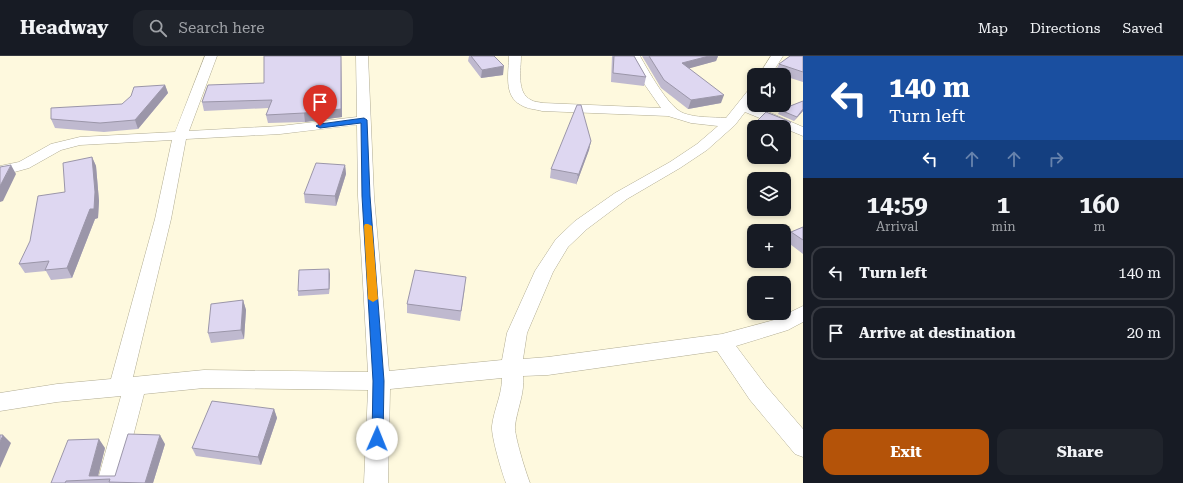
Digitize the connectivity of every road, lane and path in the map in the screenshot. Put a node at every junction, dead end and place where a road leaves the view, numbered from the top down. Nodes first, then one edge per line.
1 (211, 56) edge
2 (362, 56) edge
3 (515, 56) edge
4 (634, 56) edge
5 (777, 56) edge
6 (769, 68) edge
7 (747, 101) edge
8 (743, 106) junction
9 (671, 112) junction
10 (364, 120) junction
11 (730, 122) junction
12 (803, 132) edge
13 (180, 136) junction
14 (0, 170) edge
15 (803, 313) edge
16 (722, 342) junction
17 (511, 369) junction
18 (379, 381) junction
19 (128, 386) junction
20 (0, 402) edge
21 (803, 446) edge
22 (110, 483) edge
23 (376, 483) edge
24 (518, 483) edge

1 - 13 street
2 - 10 street
3 - 9 street
4 - 9 street
5 - 6 street
7 - 8 street
8 - 11 street
8 - 12 street
9 - 11 street
10 - 13 street
10 - 18 street
11 - 17 street
13 - 14 street
13 - 19 street
15 - 16 street
16 - 17 street
16 - 21 street
17 - 18 street
17 - 24 street
18 - 19 street
18 - 23 street
19 - 20 street
19 - 22 street

